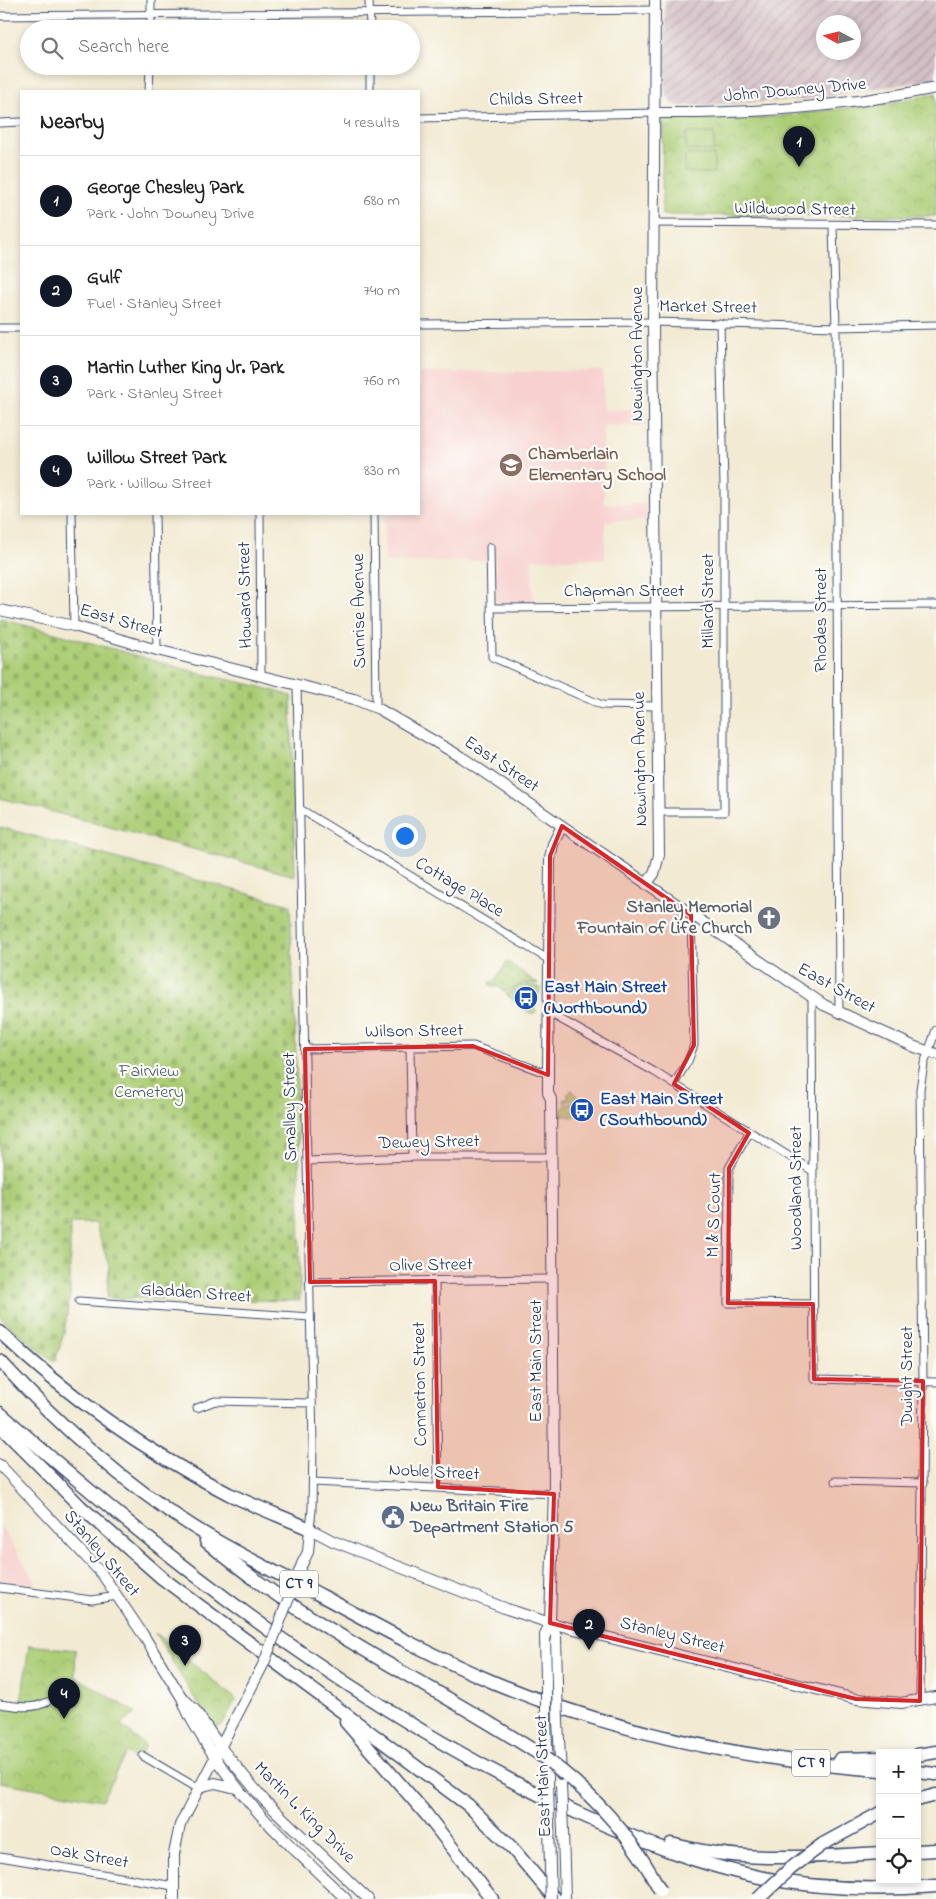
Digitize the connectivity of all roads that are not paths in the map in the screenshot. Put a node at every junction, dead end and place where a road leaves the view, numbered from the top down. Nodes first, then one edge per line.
1 (151, 0) edge
2 (369, 0) edge
3 (656, 5) edge
4 (370, 12) junction
5 (152, 15) junction
6 (0, 16) edge
7 (152, 20) edge
8 (370, 20) edge
9 (150, 75) edge
10 (370, 75) edge
11 (936, 88) edge
12 (149, 90) edge
13 (370, 90) edge
14 (655, 113) junction
15 (420, 118) edge
16 (20, 122) edge
17 (0, 123) edge
18 (654, 223) junction
19 (936, 225) edge
20 (833, 226) junction
21 (654, 322) junction
22 (420, 324) edge
23 (720, 324) junction
24 (936, 325) edge
25 (836, 327) junction
26 (0, 328) edge
27 (20, 328) edge
28 (72, 515) edge
29 (156, 515) edge
30 (260, 515) edge
31 (374, 515) edge
32 (490, 547) dead end
33 (837, 605) junction
34 (936, 605) edge
35 (724, 606) junction
36 (656, 607) junction
37 (492, 608) junction
38 (0, 610) edge
39 (74, 626) junction
40 (157, 650) junction
41 (261, 676) junction
42 (297, 685) junction
43 (657, 706) junction
44 (376, 707) junction
45 (300, 809) junction
46 (658, 812) junction
47 (562, 826) junction
48 (646, 884) junction
49 (691, 915) junction
50 (550, 961) junction
51 (812, 997) junction
52 (550, 1002) junction
53 (839, 1013) junction
54 (553, 1015) junction
55 (936, 1030) edge
56 (410, 1046) junction
57 (305, 1049) junction
58 (932, 1053) edge
59 (548, 1074) junction
60 (674, 1084) junction
61 (551, 1099) junction
62 (749, 1133) junction
63 (412, 1157) junction
64 (551, 1157) junction
65 (307, 1161) junction
66 (811, 1170) junction
67 (552, 1279) junction
68 (435, 1281) junction
69 (310, 1282) junction
70 (79, 1301) dead end
71 (813, 1304) junction
72 (310, 1317) junction
73 (0, 1332) edge
74 (0, 1361) edge
75 (923, 1381) junction
76 (936, 1382) edge
77 (312, 1403) junction
78 (197, 1408) dead end
79 (0, 1413) edge
80 (0, 1426) edge
81 (0, 1465) edge
82 (835, 1481) dead end
83 (313, 1482) junction
84 (923, 1483) junction
85 (438, 1487) junction
86 (554, 1494) junction
87 (186, 1522) junction
88 (310, 1529) junction
89 (0, 1588) edge
90 (117, 1596) junction
91 (550, 1623) junction
92 (182, 1698) junction
93 (936, 1698) edge
94 (920, 1701) junction
95 (46, 1702) dead end
96 (0, 1704) edge
97 (333, 1707) junction
98 (221, 1748) junction
99 (936, 1752) edge
100 (744, 1754) junction
101 (921, 1754) edge
102 (143, 1756) dead end
103 (215, 1758) junction
104 (876, 1758) edge
105 (876, 1770) edge
106 (921, 1772) edge
107 (936, 1774) edge
108 (199, 1788) junction
109 (236, 1788) junction
110 (936, 1795) edge
111 (921, 1799) edge
112 (876, 1815) edge
113 (615, 1830) junction
114 (936, 1850) edge
115 (921, 1851) edge
116 (876, 1853) edge
117 (0, 1857) edge
118 (174, 1886) junction
119 (936, 1886) edge
120 (663, 1894) edge
121 (174, 1899) edge
122 (346, 1899) edge
123 (368, 1899) edge
124 (492, 1899) edge
125 (551, 1899) edge
126 (555, 1899) edge
127 (565, 1899) edge
128 (758, 1899) edge

1 - 5 street
2 - 4 street
3 - 4 street
3 - 14 main road, Newington Avenue
4 - 5 street
4 - 8 street
5 - 6 street
5 - 7 street
9 - 12 street
10 - 13 street
11 - 14 main road, John Downey Drive
14 - 15 street, Childs Street
14 - 18 main road, Newington Avenue
16 - 17 street
18 - 20 street, Wildwood Street
18 - 21 main road, Newington Avenue
19 - 20 street, Wildwood Street
20 - 25 street, Rhodes Street
21 - 22 street, Market Street
21 - 23 street, Market Street
21 - 36 main road, Newington Avenue
23 - 25 street, Market Street
23 - 35 street, Millard Street
24 - 25 street, Market Street
25 - 33 street, Rhodes Street
26 - 27 street
28 - 39 street
29 - 40 street
30 - 41 street, Howard Street
31 - 44 street, Sunrise Avenue
32 - 37 street
33 - 34 street, Chapman Street
33 - 35 street, Chapman Street
33 - 53 street, Rhodes Street
35 - 36 street, Chapman Street
35 - 46 street, Millard Street
36 - 37 street, Chapman Street
36 - 43 main road, Newington Avenue
37 - 43 street
38 - 39 main road, East Street
39 - 40 main road, East Street
40 - 41 main road, East Street
41 - 42 main road, East Street
42 - 44 main road, East Street
42 - 45 street, Smalley Street
43 - 46 main road, Newington Avenue
44 - 47 main road, East Street
45 - 50 street, Cottage Place
45 - 57 street, Smalley Street
46 - 48 main road, Newington Avenue
47 - 48 main road, East Street
47 - 50 main road, East Main Street
48 - 49 main road, East Street
49 - 51 main road, East Street
49 - 60 street
50 - 52 main road, East Main Street
51 - 53 main road, East Street
51 - 66 street, Woodland Street
52 - 54 main road, East Main Street
52 - 59 main road, East Main Street
53 - 58 main road, East Street
54 - 60 street
54 - 61 main road, East Main Street
55 - 58 street, Dwight Street
56 - 57 street, Wilson Street
56 - 59 street, Wilson Street
56 - 63 street
57 - 65 street, Smalley Street
58 - 75 street, Dwight Street
59 - 61 main road, East Main Street
60 - 62 street
61 - 64 main road, East Main Street
62 - 66 street
62 - 71 street, M & S Court
63 - 64 street, Dewey Street
63 - 65 street, Dewey Street
64 - 67 main road, East Main Street
65 - 69 street, Smalley Street
66 - 71 street, Woodland Street
67 - 68 street, Olive Street
67 - 86 main road, East Main Street
68 - 69 street, Olive Street
68 - 85 street, Connerton Street
69 - 72 street, Smalley Street
70 - 72 street, Gladden Street
71 - 75 street, Woodland Street
72 - 77 street, Smalley Street
73 - 88 highway
74 - 87 highway, CT 9
75 - 76 street
75 - 84 street, Dwight Street
77 - 78 street
77 - 83 street, Smalley Street
79 - 113 highway
80 - 97 highway
81 - 90 main road, Stanley Street
82 - 84 street
83 - 85 street, Noble Street
83 - 88 street, Smalley Street
84 - 94 street, Dwight Street
85 - 86 street, Noble Street
86 - 91 main road, East Main Street
87 - 100 highway, CT 9
87 - 120 highway, bridge
88 - 91 main road, Stanley Street
88 - 98 main road, bridge
89 - 90 street
90 - 92 main road, Stanley Street
91 - 94 main road, Stanley Street
91 - 125 main road, East Main Street, bridge
91 - 127 main road, East Main Street, bridge
92 - 98 main road, Stanley Street
92 - 103 main road, Stanley Street
93 - 94 main road, Stanley Street
95 - 96 street
97 - 124 highway
97 - 126 highway
98 - 103 main road
98 - 123 main road, Martin L. King Drive
99 - 101 highway
100 - 104 highway
100 - 105 highway, CT 9
102 - 108 street
103 - 108 main road
103 - 109 main road, Martin L. King Drive
106 - 107 highway
108 - 109 main road
108 - 118 main road
109 - 122 main road, Martin L. King Drive
110 - 111 highway
112 - 128 highway, bridge
113 - 116 highway
113 - 119 highway
114 - 115 highway
117 - 118 street, Oak Street
118 - 121 main road

